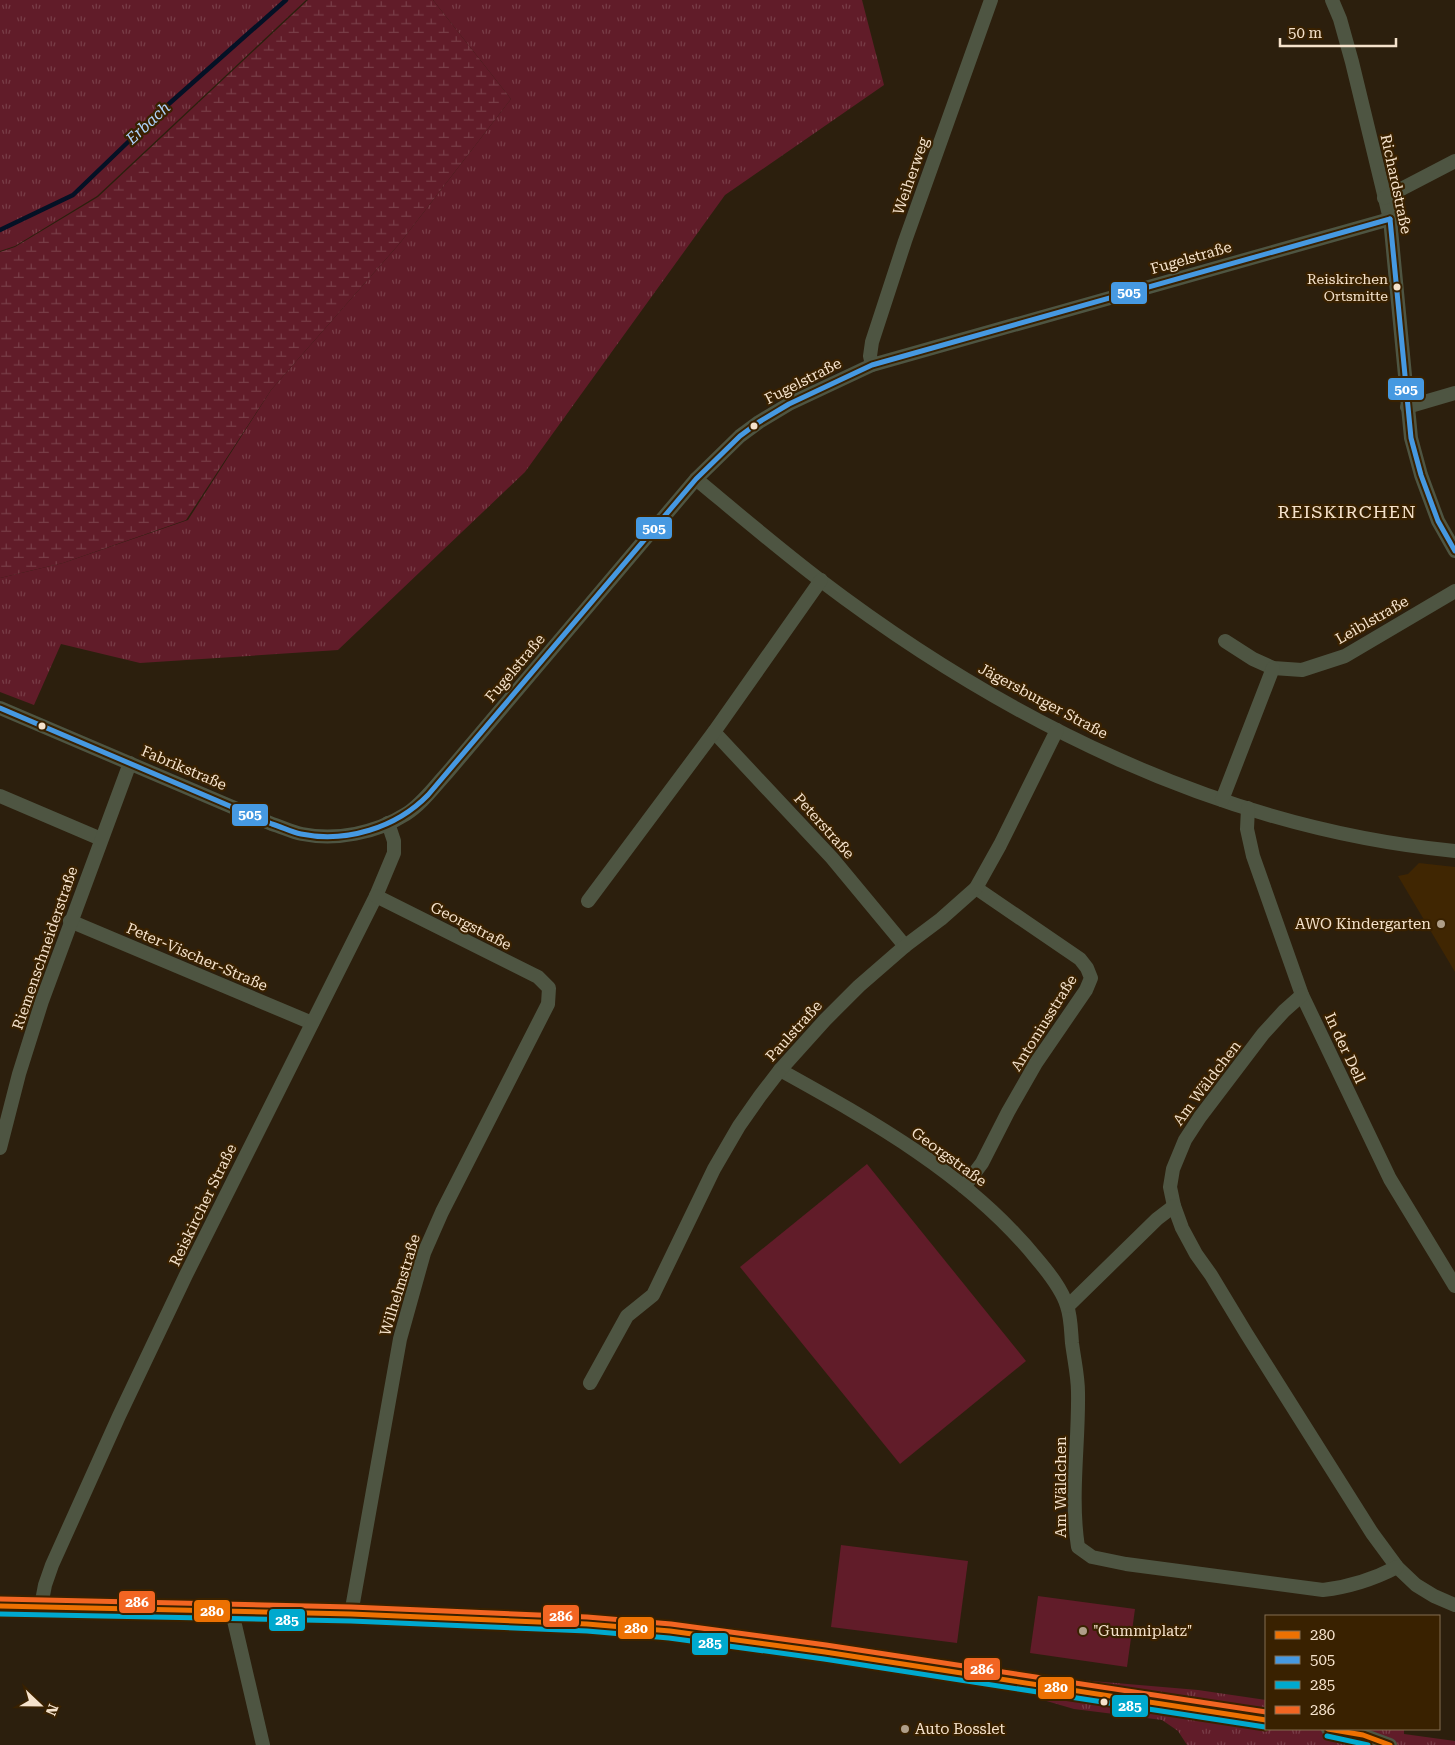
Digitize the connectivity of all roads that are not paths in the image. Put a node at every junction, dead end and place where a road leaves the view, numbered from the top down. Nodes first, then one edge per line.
1 (991, 0) edge
2 (1332, 0) edge
3 (1455, 161) edge
4 (1384, 198) junction
5 (1390, 219) junction
6 (872, 365) junction
7 (1455, 393) edge
8 (1407, 407) junction
9 (696, 479) junction
10 (1455, 551) edge
11 (821, 580) junction
12 (1455, 591) edge
13 (1225, 641) dead end
14 (1273, 668) junction
15 (0, 708) edge
16 (1057, 730) junction
17 (714, 732) junction
18 (130, 763) junction
19 (0, 796) edge
20 (1222, 800) junction
21 (1248, 808) junction
22 (388, 823) junction
23 (101, 838) junction
24 (1455, 851) edge
25 (976, 888) junction
26 (376, 896) junction
27 (588, 902) dead end
28 (70, 921) junction
29 (905, 946) junction
30 (549, 988) joint
31 (1302, 995) junction
32 (312, 1023) junction
33 (780, 1070) junction
34 (0, 1148) edge
35 (964, 1187) junction
36 (1174, 1206) junction
37 (1455, 1286) edge
38 (1068, 1306) junction
39 (590, 1383) dead end
40 (1397, 1567) junction
41 (1455, 1605) edge
42 (0, 1606) edge
43 (41, 1606) junction
44 (232, 1612) junction
45 (352, 1614) junction
46 (1265, 1720) edge
47 (1334, 1730) edge
48 (263, 1745) edge
49 (1390, 1745) edge

1 - 6 street, Weiherweg
2 - 4 street, Richardstraße
3 - 4 street
4 - 5 street, Richardstraße
5 - 6 street, Fugelstraße
5 - 8 street, Richardstraße
6 - 9 street, Fugelstraße
7 - 8 street
8 - 10 street, Richardstraße
9 - 11 street, Jägersburger Straße
9 - 22 street, Fugelstraße
11 - 16 street, Jägersburger Straße
11 - 17 street
12 - 14 street, Leiblstraße
13 - 14 street, Leiblstraße
14 - 20 street
15 - 18 street, Fabrikstraße
16 - 20 street, Jägersburger Straße
16 - 25 street, Paulstraße
17 - 27 street
17 - 29 street, Peterstraße
18 - 22 street, Fabrikstraße
18 - 23 street, Riemenschneiderstraße
19 - 23 street
20 - 21 street, Jägersburger Straße
21 - 24 street, Jägersburger Straße
21 - 31 street, In der Dell
22 - 26 street, Reiskircher Straße
23 - 28 street, Riemenschneiderstraße
25 - 29 street, Paulstraße
25 - 35 street, Antoniusstraße
26 - 30 street, Georgstraße
26 - 32 street, Reiskircher Straße
28 - 32 street, Peter-Vischer-Straße
28 - 34 street, Riemenschneiderstraße
29 - 33 street, Paulstraße
30 - 45 street, Wilhelmstraße
31 - 36 street, Am Wäldchen
31 - 37 street, In der Dell
32 - 43 street, Reiskircher Straße
33 - 35 street, Georgstraße
33 - 39 street, Paulstraße
35 - 38 street, Georgstraße
36 - 38 street
36 - 40 street, Am Wäldchen
38 - 40 street, Am Wäldchen
40 - 41 street, Am Wäldchen
42 - 43 street
43 - 44 street
44 - 45 street
44 - 48 street
45 - 46 street
47 - 49 street

